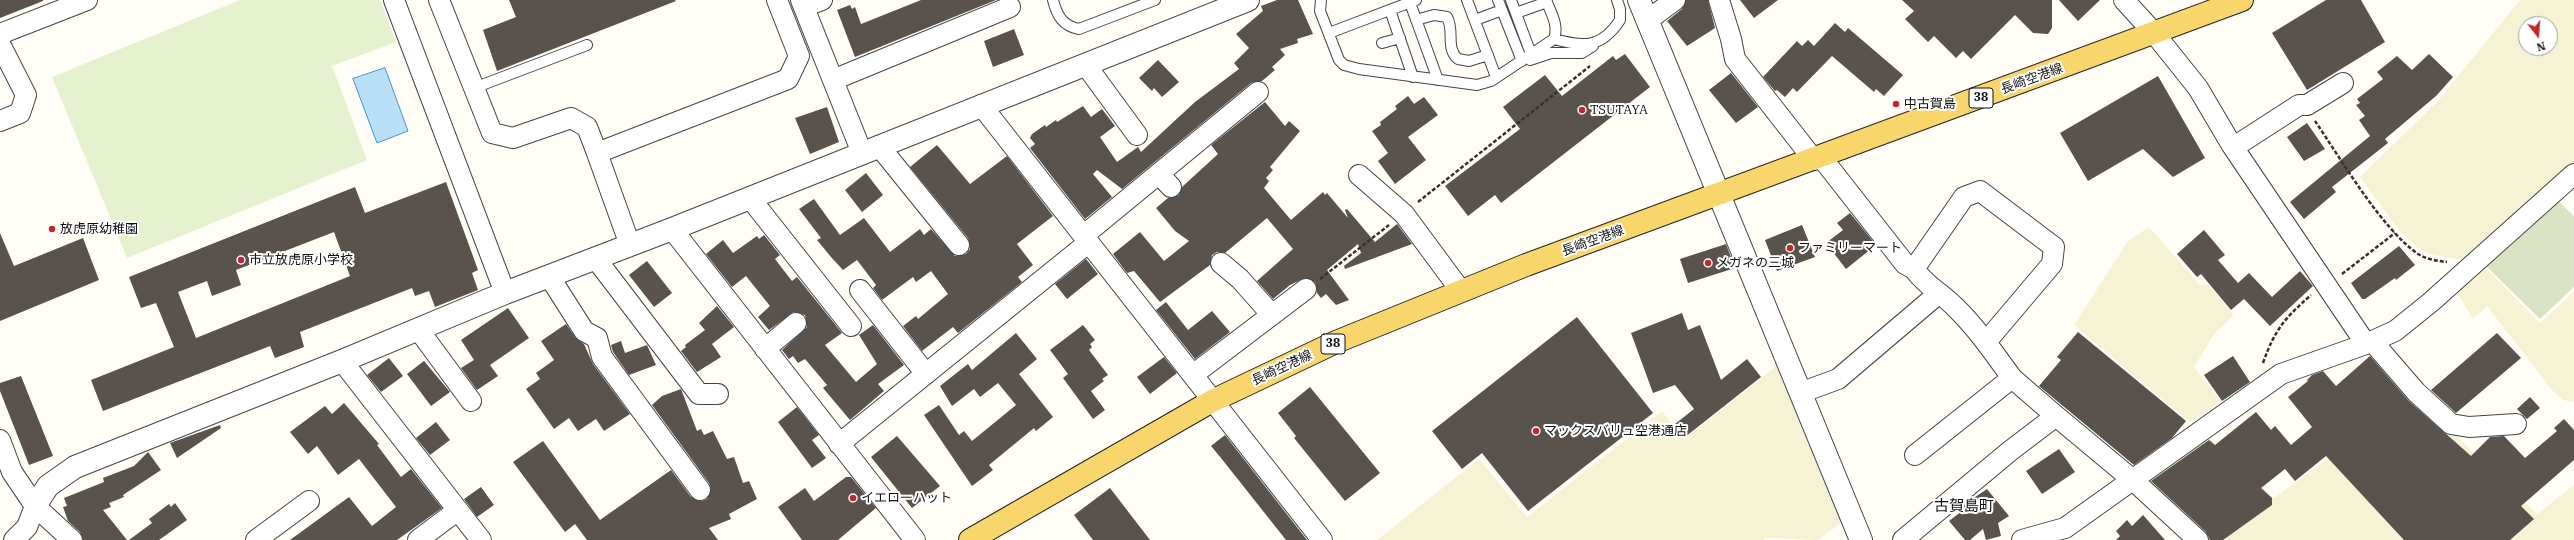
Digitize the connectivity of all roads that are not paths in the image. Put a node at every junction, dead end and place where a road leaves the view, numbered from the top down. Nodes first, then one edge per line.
1 (87, 0) edge
2 (394, 0) edge
3 (438, 0) edge
4 (777, 0) edge
5 (1053, 0) edge
6 (1155, 0) edge
7 (1248, 0) edge
8 (1321, 0) edge
9 (1467, 0) edge
10 (1498, 0) edge
11 (1511, 0) edge
12 (1617, 0) edge
13 (1639, 0) edge
14 (1675, 0) edge
15 (1719, 0) edge
16 (2124, 0) edge
17 (2242, 0) edge
18 (1411, 1) edge
19 (1546, 1) edge
20 (809, 2) edge
21 (1010, 7) dead end
22 (1390, 10) junction
23 (1502, 10) junction
24 (1516, 12) junction
25 (1416, 20) junction
26 (1475, 20) junction
27 (1648, 20) junction
28 (1329, 33) junction
29 (2154, 33) junction
30 (1400, 38) junction
31 (1554, 39) junction
32 (1598, 41) junction
33 (0, 42) edge
34 (1382, 43) dead end
35 (587, 45) dead end
36 (1532, 54) junction
37 (1488, 55) junction
38 (1522, 61) junction
39 (1085, 64) junction
40 (1511, 68) junction
41 (1413, 76) junction
42 (1496, 78) junction
43 (833, 80) junction
44 (1438, 80) junction
45 (2343, 83) dead end
46 (474, 88) junction
47 (1258, 92) dead end
48 (981, 105) junction
49 (0, 121) edge
50 (1137, 136) dead end
51 (2234, 147) junction
52 (870, 150) junction
53 (597, 153) junction
54 (1817, 158) junction
55 (2574, 174) edge
56 (1359, 175) dead end
57 (1719, 195) junction
58 (750, 198) junction
59 (672, 229) junction
60 (1086, 240) junction
61 (630, 245) junction
62 (960, 245) dead end
63 (596, 259) junction
64 (1221, 263) dead end
65 (1914, 269) junction
66 (549, 276) junction
67 (1306, 289) road end
68 (860, 290) dead end
69 (1461, 291) junction
70 (504, 293) junction
71 (1938, 294) junction
72 (1272, 315) junction
73 (796, 323) dead end
74 (851, 326) dead end
75 (418, 329) junction
76 (1986, 342) junction
77 (2369, 343) junction
78 (765, 349) junction
79 (342, 361) junction
80 (926, 374) junction
81 (1194, 374) junction
82 (2012, 378) junction
83 (1800, 393) junction
84 (718, 394) dead end
85 (471, 401) dead end
86 (1212, 401) junction
87 (2056, 416) junction
88 (2516, 424) dead end
89 (0, 440) edge
90 (839, 444) junction
91 (1915, 455) dead end
92 (2134, 481) junction
93 (700, 490) dead end
94 (309, 501) dead end
95 (35, 506) junction
96 (458, 510) junction
97 (14, 540) edge
98 (72, 540) edge
99 (256, 540) edge
100 (418, 540) edge
101 (481, 540) edge
102 (915, 540) edge
103 (970, 540) edge
104 (1322, 540) edge
105 (1861, 540) edge
106 (1903, 540) edge
107 (2022, 540) edge
108 (2198, 540) edge

1 - 33 street
2 - 70 street
3 - 46 street
4 - 53 street
5 - 6 lane
7 - 39 street
8 - 28 lane
9 - 26 lane
10 - 23 lane
11 - 24 lane
12 - 32 lane
13 - 27 street
14 - 27 street
15 - 54 street
16 - 29 street
17 - 29 main road, 長崎空港線 / 38
18 - 22 lane
18 - 25 lane
19 - 24 lane
19 - 31 lane
20 - 43 street
21 - 43 street
22 - 28 lane
22 - 30 lane
23 - 26 lane
23 - 38 lane
24 - 36 lane
25 - 37 lane
25 - 44 lane
26 - 37 lane
27 - 57 street
28 - 41 lane
29 - 51 street
29 - 54 main road, 長崎空港線 / 38
30 - 34 lane
30 - 41 lane
31 - 32 lane
31 - 36 lane
32 - 40 lane
33 - 49 street
35 - 46 lane
36 - 38 lane
37 - 42 lane
38 - 40 lane
39 - 48 street
39 - 50 street
40 - 42 lane
41 - 44 lane
42 - 44 lane
43 - 52 street
45 - 51 street
46 - 53 street
47 - 60 street
48 - 52 street
48 - 60 street
51 - 77 street
52 - 58 street
52 - 62 street
53 - 61 street
54 - 57 main road, 長崎空港線 / 38
54 - 65 street
55 - 77 street
56 - 69 street
57 - 69 main road, 長崎空港線 / 38
57 - 83 street
58 - 59 street
58 - 74 street
59 - 61 street
59 - 78 street
60 - 80 street
60 - 81 street
61 - 63 street
63 - 66 street
63 - 84 street
64 - 72 street
65 - 71 street
65 - 76 street
66 - 70 street
66 - 93 street
67 - 72 street
68 - 80 street
69 - 86 main road, 長崎空港線 / 38
70 - 75 street
71 - 76 street
71 - 83 street
72 - 81 street
73 - 78 street
75 - 79 street
75 - 85 street
76 - 82 street
77 - 88 street
77 - 92 street
78 - 90 street
79 - 95 street
79 - 96 street
80 - 90 street
81 - 86 street
82 - 87 street
82 - 91 street
83 - 105 street
86 - 103 main road, 長崎空港線 / 38
86 - 104 street
87 - 92 street
87 - 106 street
89 - 95 street
90 - 102 street
92 - 107 street
92 - 108 street
94 - 99 street
95 - 97 street
95 - 98 street
96 - 100 street
96 - 101 street

